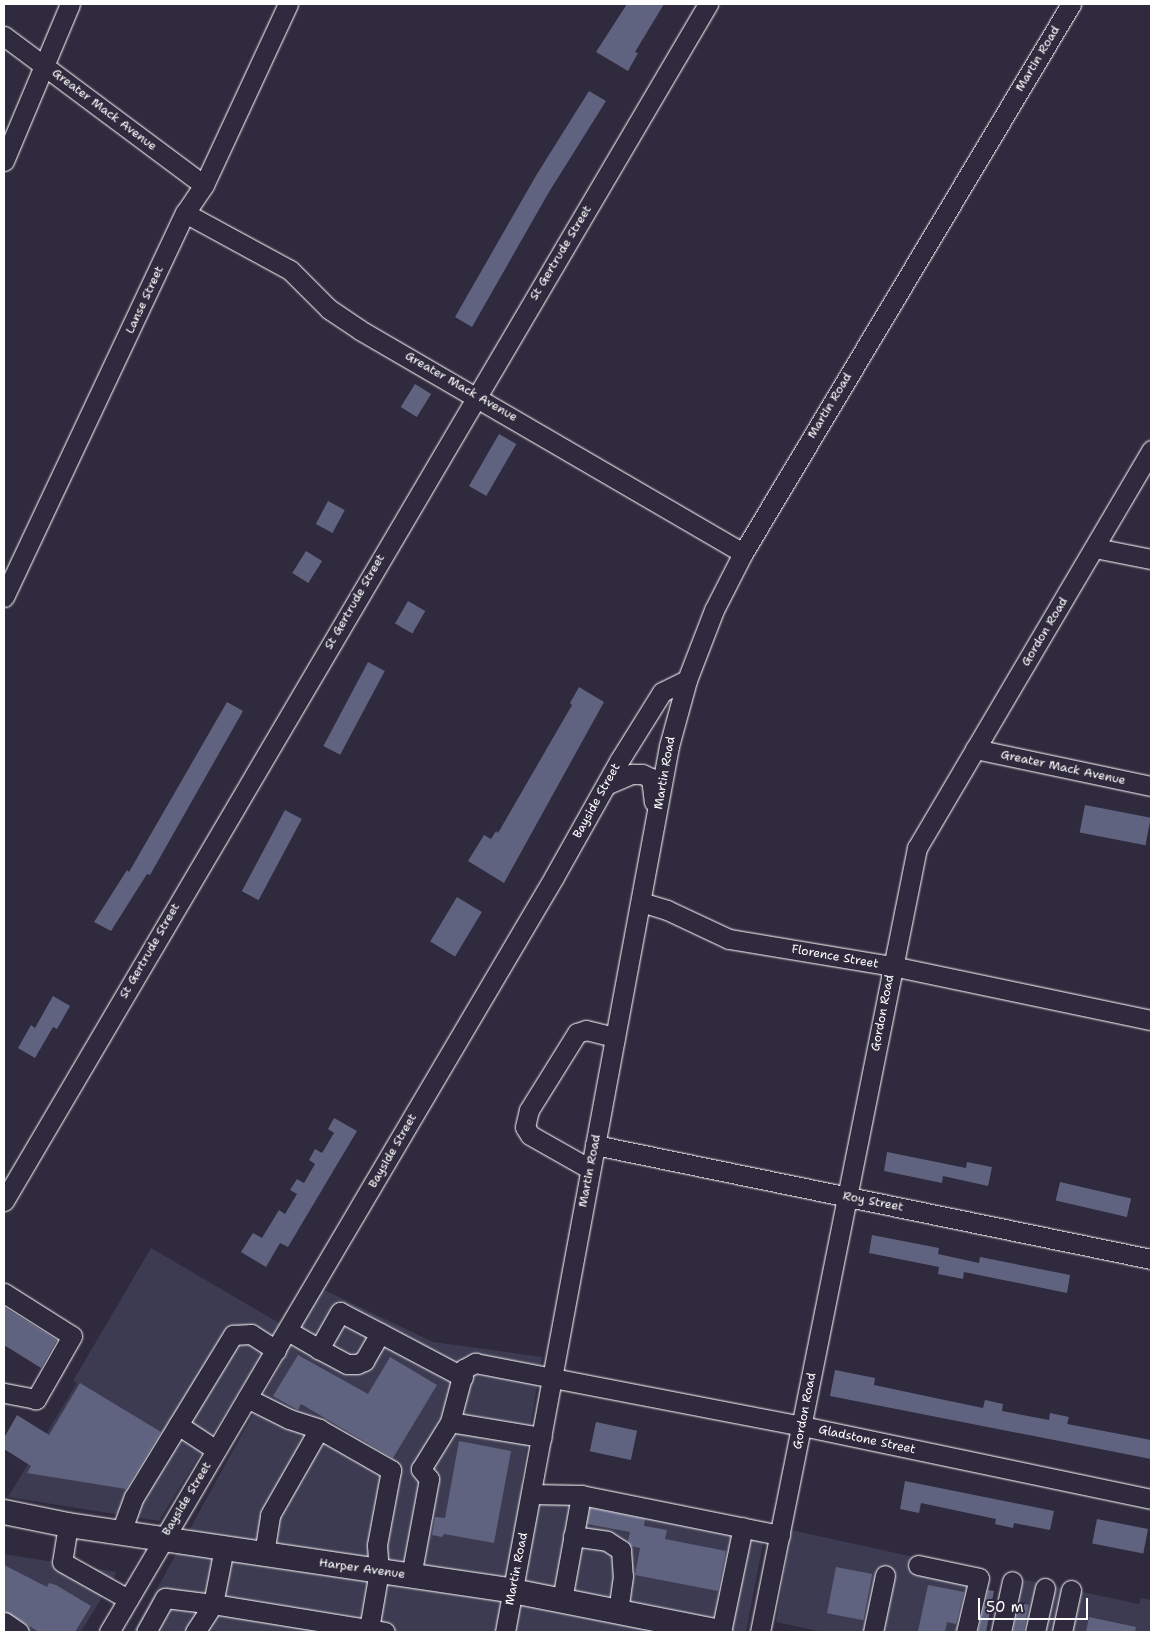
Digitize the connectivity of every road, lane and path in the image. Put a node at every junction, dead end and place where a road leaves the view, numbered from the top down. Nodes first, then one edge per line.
1 (70, 4) edge
2 (288, 4) edge
3 (708, 4) edge
4 (1071, 4) edge
5 (4, 36) edge
6 (43, 63) junction
7 (4, 161) edge
8 (204, 185) junction
9 (185, 213) junction
10 (476, 395) junction
11 (1151, 450) edge
12 (1095, 548) junction
13 (743, 553) junction
14 (1151, 559) edge
15 (4, 597) edge
16 (686, 680) junction
17 (975, 749) junction
18 (608, 784) junction
19 (1151, 786) edge
20 (654, 831) junction
21 (641, 902) junction
22 (892, 966) junction
23 (1151, 1020) edge
24 (615, 1037) junction
25 (595, 1145) junction
26 (590, 1170) junction
27 (846, 1197) junction
28 (4, 1201) edge
29 (1151, 1259) edge
30 (4, 1293) edge
31 (288, 1331) junction
32 (380, 1333) junction
33 (319, 1348) junction
34 (276, 1350) junction
35 (463, 1377) junction
36 (552, 1377) junction
37 (4, 1393) edge
38 (247, 1398) junction
39 (450, 1422) junction
40 (178, 1425) junction
41 (802, 1426) junction
42 (319, 1428) junction
43 (542, 1437) junction
44 (216, 1450) junction
45 (421, 1469) junction
46 (391, 1470) junction
47 (531, 1494) junction
48 (581, 1495) junction
49 (1151, 1498) edge
50 (4, 1512) edge
51 (68, 1525) junction
52 (742, 1527) junction
53 (121, 1532) junction
54 (780, 1535) junction
55 (574, 1536) junction
56 (163, 1539) junction
57 (224, 1548) junction
58 (264, 1554) junction
59 (918, 1565) dead end
60 (379, 1571) junction
61 (885, 1574) dead end
62 (411, 1576) junction
63 (1012, 1581) dead end
64 (1045, 1588) dead end
65 (1071, 1590) dead end
66 (513, 1591) junction
67 (128, 1599) junction
68 (562, 1600) junction
69 (212, 1604) junction
70 (618, 1611) junction
71 (4, 1622) edge
72 (653, 1626) edge
73 (379, 1631) edge
74 (19, 1632) edge
75 (109, 1632) edge
76 (146, 1632) edge
77 (195, 1632) edge
78 (505, 1632) edge
79 (720, 1632) edge
80 (760, 1632) edge
81 (873, 1632) edge
82 (966, 1632) edge
83 (1001, 1632) edge
84 (1035, 1632) edge
85 (1062, 1632) edge

1 - 6 street
2 - 8 street, Lanse Street
3 - 10 street, St Gertrude Street
4 - 13 street, Martin Road
5 - 6 street, Greater Mack Avenue
6 - 7 street
6 - 8 street, Greater Mack Avenue
8 - 9 street, Lanse Street
9 - 10 street, Greater Mack Avenue
9 - 15 street, Lanse Street
10 - 13 street, Greater Mack Avenue
10 - 28 street, St Gertrude Street
11 - 12 street, Gordon Road
12 - 14 street
12 - 17 street, Gordon Road
13 - 16 street, Martin Road
16 - 18 street, Bayside Street
16 - 20 street, Martin Road
17 - 19 street, Greater Mack Avenue
17 - 22 street, Gordon Road
18 - 20 street
18 - 31 street, Bayside Street
20 - 21 street, Martin Road
21 - 22 street, Florence Street
21 - 24 street, Martin Road
22 - 23 street, Florence Street
22 - 27 street, Gordon Road
24 - 25 street, Martin Road
24 - 26 street
25 - 26 street, Martin Road
25 - 27 street, Roy Street
26 - 36 street, Martin Road
27 - 29 street, Roy Street
27 - 41 street, Gordon Road
30 - 37 street
31 - 33 street
31 - 34 street, Bayside Street
32 - 33 street
32 - 33 street
32 - 35 street
34 - 38 street, Bayside Street
34 - 40 street
35 - 36 street, Gladstone Street
35 - 39 street
36 - 41 street, Gladstone Street
36 - 43 street, Martin Road
38 - 42 street
38 - 44 street, Bayside Street
39 - 43 street
39 - 45 street
40 - 44 street
40 - 53 street
41 - 49 street, Gladstone Street
41 - 54 street, Gordon Road
42 - 46 street
42 - 58 street
43 - 47 street, Martin Road
44 - 56 street, Bayside Street
45 - 46 street
45 - 62 street
46 - 60 street
47 - 48 street
47 - 66 street, Martin Road
48 - 52 street
48 - 55 street
50 - 51 main road, Harper Avenue
51 - 53 main road, Harper Avenue
51 - 67 street
52 - 54 street
52 - 79 street
53 - 56 main road, Harper Avenue
54 - 80 street, Gordon Road
55 - 68 street
55 - 70 street
56 - 57 main road, Harper Avenue
56 - 67 street, Bayside Street
57 - 58 main road, Harper Avenue
57 - 69 street
58 - 60 main road, Harper Avenue
59 - 82 street
60 - 62 main road, Harper Avenue
60 - 73 street
61 - 81 street
62 - 66 main road, Harper Avenue
63 - 83 street
64 - 84 street
65 - 85 street
66 - 68 main road, Harper Avenue
66 - 78 street, Martin Road
67 - 75 street, Bayside Street
68 - 70 main road, Harper Avenue
69 - 73 street
69 - 76 street
69 - 77 street
70 - 72 main road, Harper Avenue
71 - 74 street
72 - 79 main road, Harper Avenue

